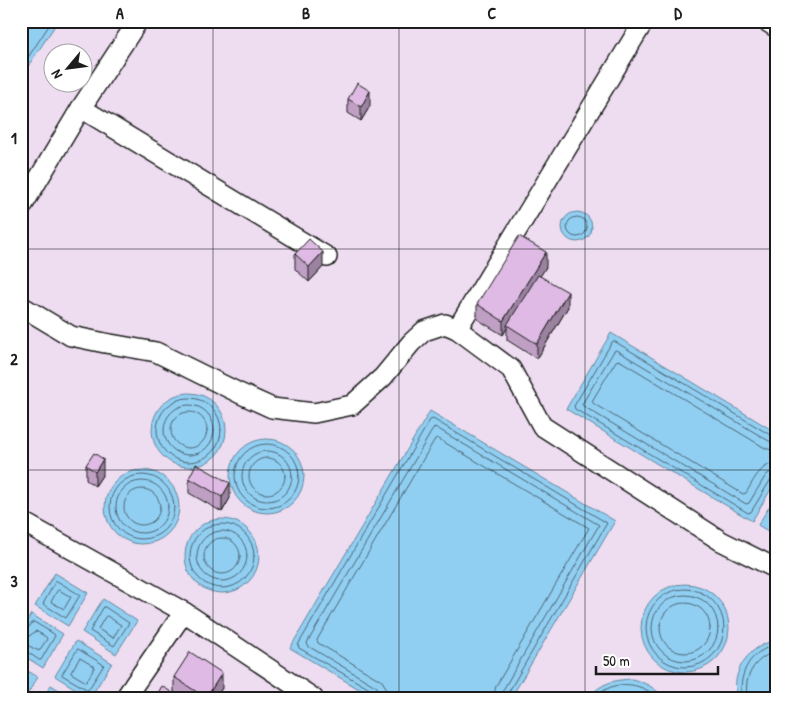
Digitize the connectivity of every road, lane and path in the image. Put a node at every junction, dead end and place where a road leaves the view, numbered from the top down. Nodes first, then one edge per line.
1 (138, 21) edge
2 (644, 21) edge
3 (766, 21) edge
4 (777, 28) edge
5 (81, 108) junction
6 (21, 208) edge
7 (327, 257) dead end
8 (21, 306) edge
9 (457, 329) junction
10 (21, 521) edge
11 (777, 569) edge
12 (184, 612) junction
13 (125, 698) edge
14 (312, 698) edge

1 - 5 lane
2 - 9 lane
3 - 4 lane
5 - 6 lane
5 - 7 lane
8 - 9 lane
9 - 11 lane
10 - 12 lane
12 - 13 lane
12 - 14 lane

